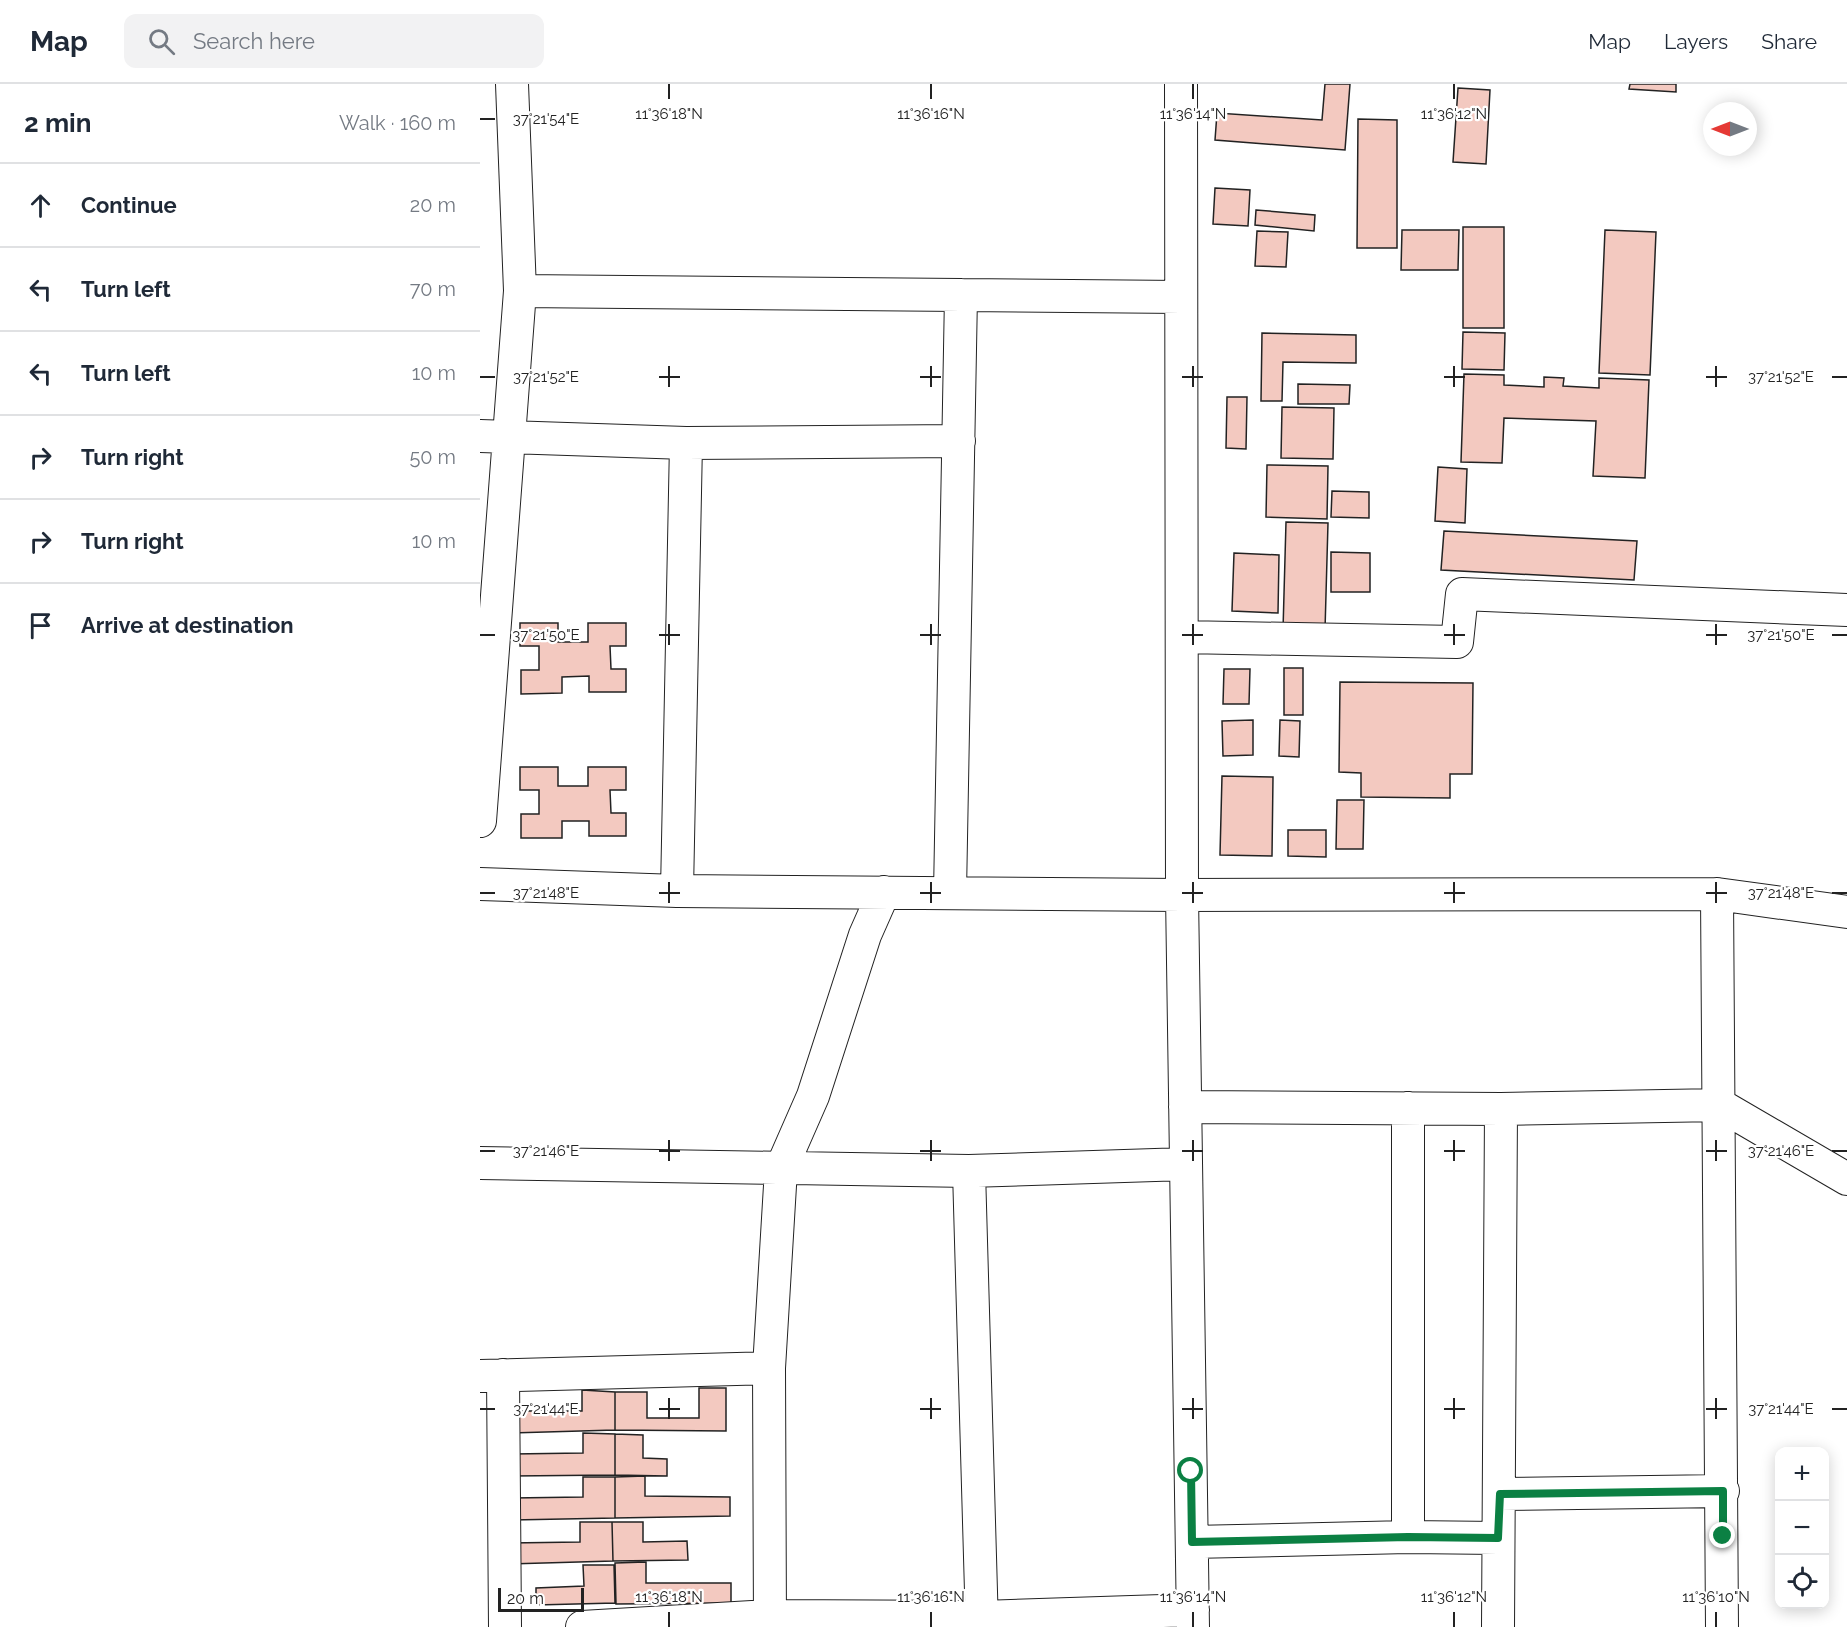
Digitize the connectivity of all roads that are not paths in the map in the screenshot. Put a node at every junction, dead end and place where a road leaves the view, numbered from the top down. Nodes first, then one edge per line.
1 (512, 84) edge
2 (1181, 84) edge
3 (520, 291) junction
4 (961, 295) junction
5 (1181, 297) junction
6 (494, 437) edge
7 (959, 441) junction
8 (686, 443) junction
9 (1847, 610) edge
10 (1182, 637) junction
11 (480, 821) edge
12 (480, 884) edge
13 (677, 891) junction
14 (884, 892) junction
15 (950, 893) junction
16 (1717, 894) junction
17 (1182, 895) junction
18 (1847, 912) edge
19 (1720, 1105) junction
20 (1185, 1107) junction
21 (1408, 1108) junction
22 (1501, 1109) junction
23 (480, 1163) edge
24 (1186, 1164) junction
25 (781, 1169) junction
26 (969, 1171) junction
27 (1847, 1179) edge
28 (769, 1368) junction
29 (491, 1376) edge
30 (1723, 1491) junction
31 (1500, 1494) junction
32 (1408, 1537) junction
33 (1498, 1538) junction
34 (1192, 1542) junction
35 (1193, 1618) edge
36 (770, 1622) edge
37 (982, 1622) edge
38 (505, 1627) edge
39 (582, 1627) edge
40 (1498, 1627) edge
41 (1722, 1627) edge

1 - 3 street
2 - 5 street
3 - 4 street
3 - 6 street
4 - 5 street
4 - 7 street
5 - 10 street
6 - 8 street
6 - 11 street
7 - 8 street
7 - 15 street
8 - 13 street
9 - 10 street
10 - 17 street
12 - 13 street
13 - 14 street
14 - 15 street
14 - 25 street
15 - 17 street
16 - 17 street
16 - 18 street
16 - 19 street
17 - 20 street
19 - 22 street
19 - 27 street
19 - 30 street
20 - 21 street
20 - 24 street
21 - 22 street
21 - 32 street
22 - 31 street
23 - 25 street
24 - 26 street
24 - 34 street
25 - 26 street
25 - 28 street
26 - 37 street
28 - 29 street
28 - 36 street
29 - 38 street
30 - 31 street
30 - 41 street
31 - 33 street
32 - 33 street
32 - 34 street
33 - 40 street
34 - 35 street
35 - 37 street
36 - 37 street
36 - 39 street

